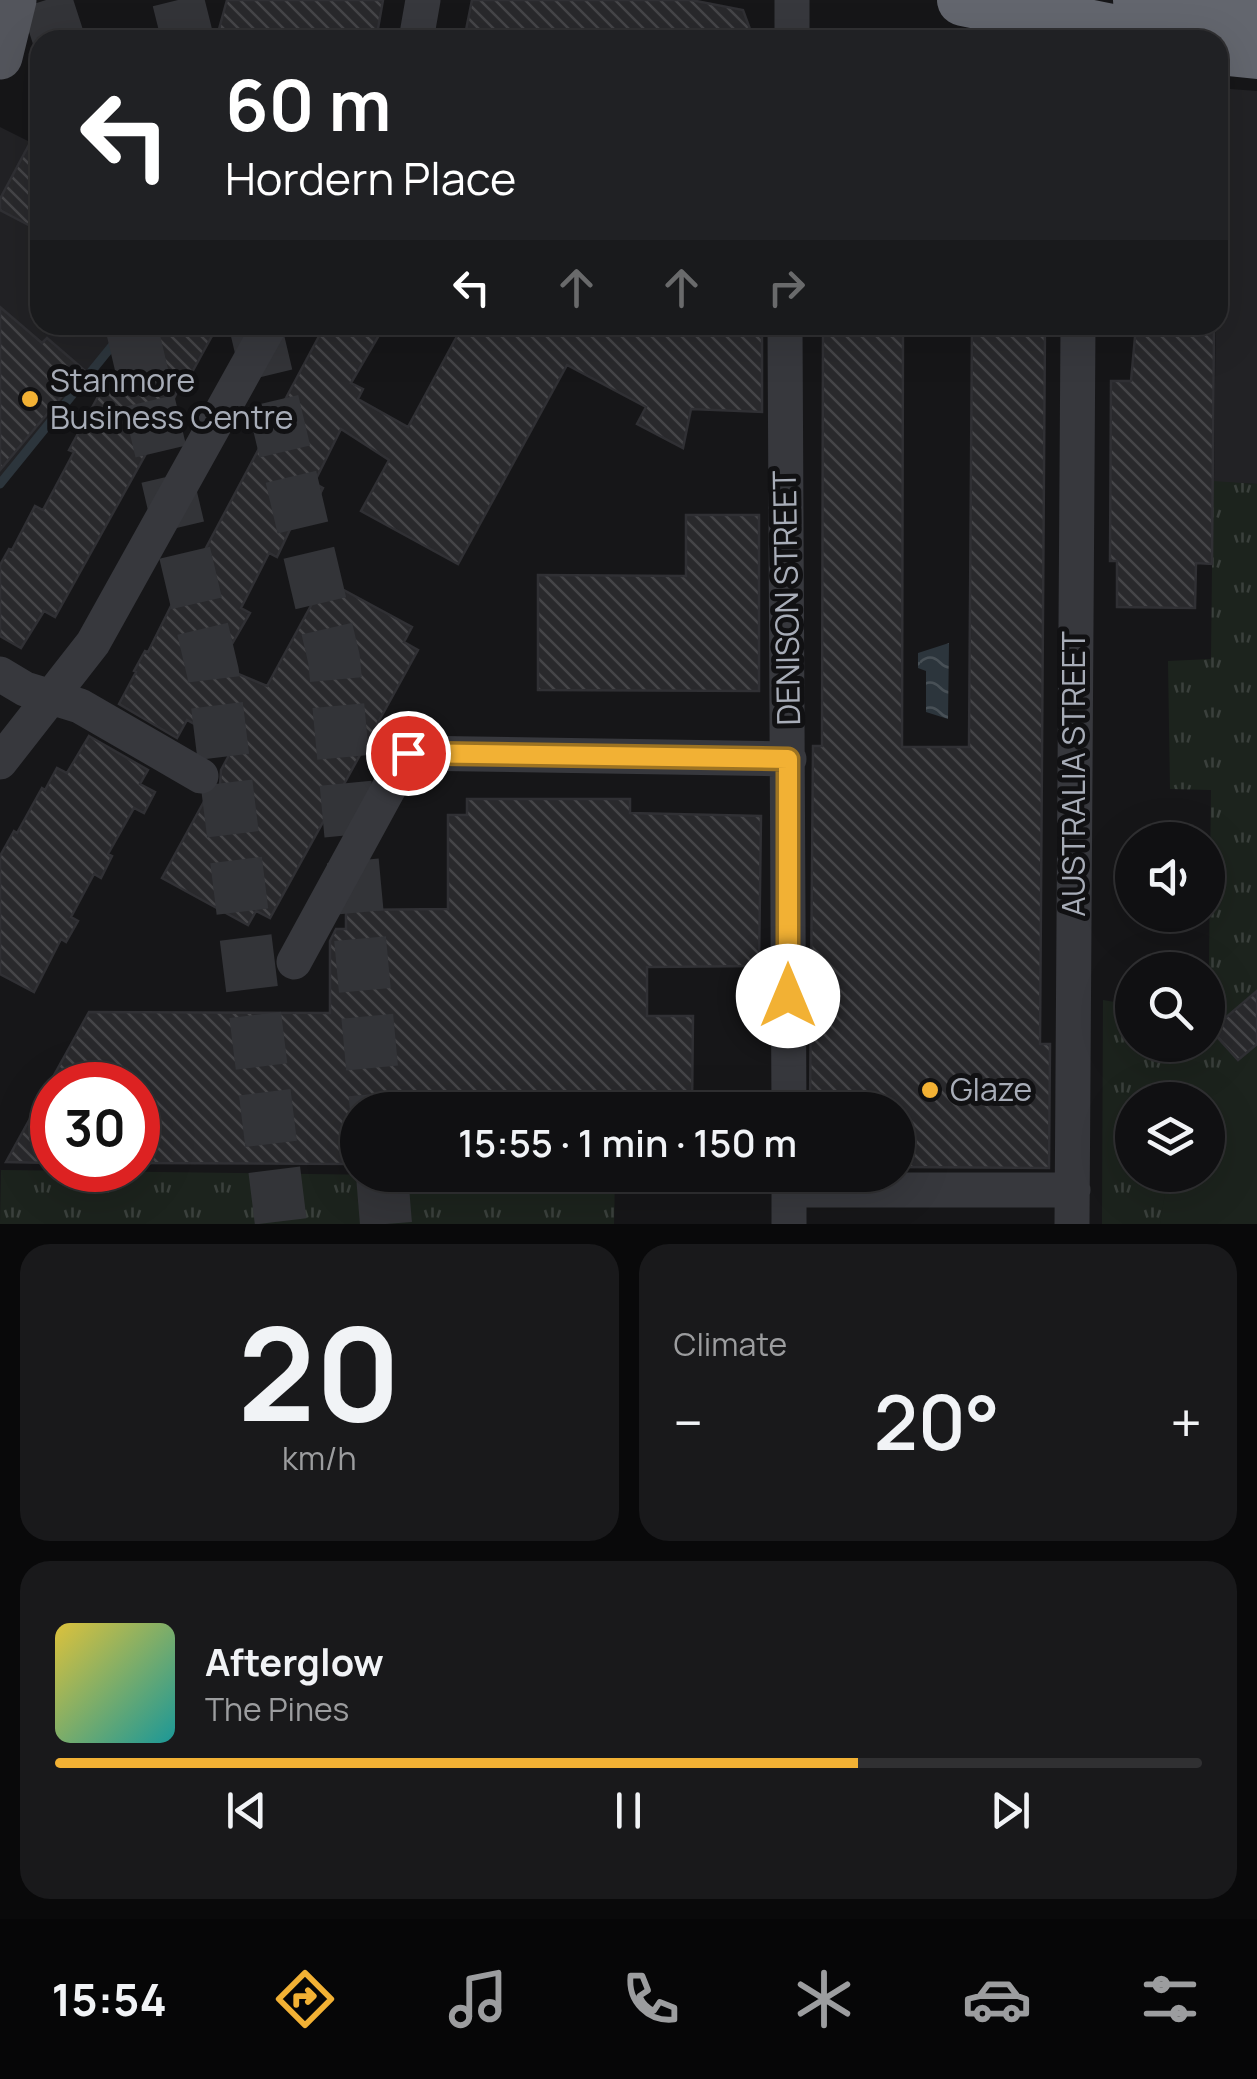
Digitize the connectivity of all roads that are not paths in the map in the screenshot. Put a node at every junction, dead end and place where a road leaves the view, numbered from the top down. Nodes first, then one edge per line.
1 (14, 0) edge
2 (423, 0) edge
3 (792, 0) edge
4 (964, 0) edge
5 (1257, 15) edge
6 (1134, 28) edge
7 (418, 30) edge
8 (792, 30) edge
9 (1228, 50) edge
10 (1257, 53) edge
11 (0, 57) edge
12 (264, 335) edge
13 (785, 335) edge
14 (1078, 335) edge
15 (0, 674) edge
16 (50, 697) junction
17 (788, 759) junction
18 (0, 762) edge
19 (201, 776) dead end
20 (294, 962) dead end
21 (789, 1092) edge
22 (790, 1197) edge
23 (1072, 1207) edge

1 - 11 main road
2 - 7 street
3 - 8 street
4 - 6 highway
5 - 6 highway
9 - 10 highway
12 - 16 street
13 - 17 street, DENISON STREET
14 - 23 street, AUSTRALIA STREET
15 - 16 street
16 - 18 street
16 - 19 street
17 - 20 street
17 - 21 street, DENISON STREET
22 - 23 street

